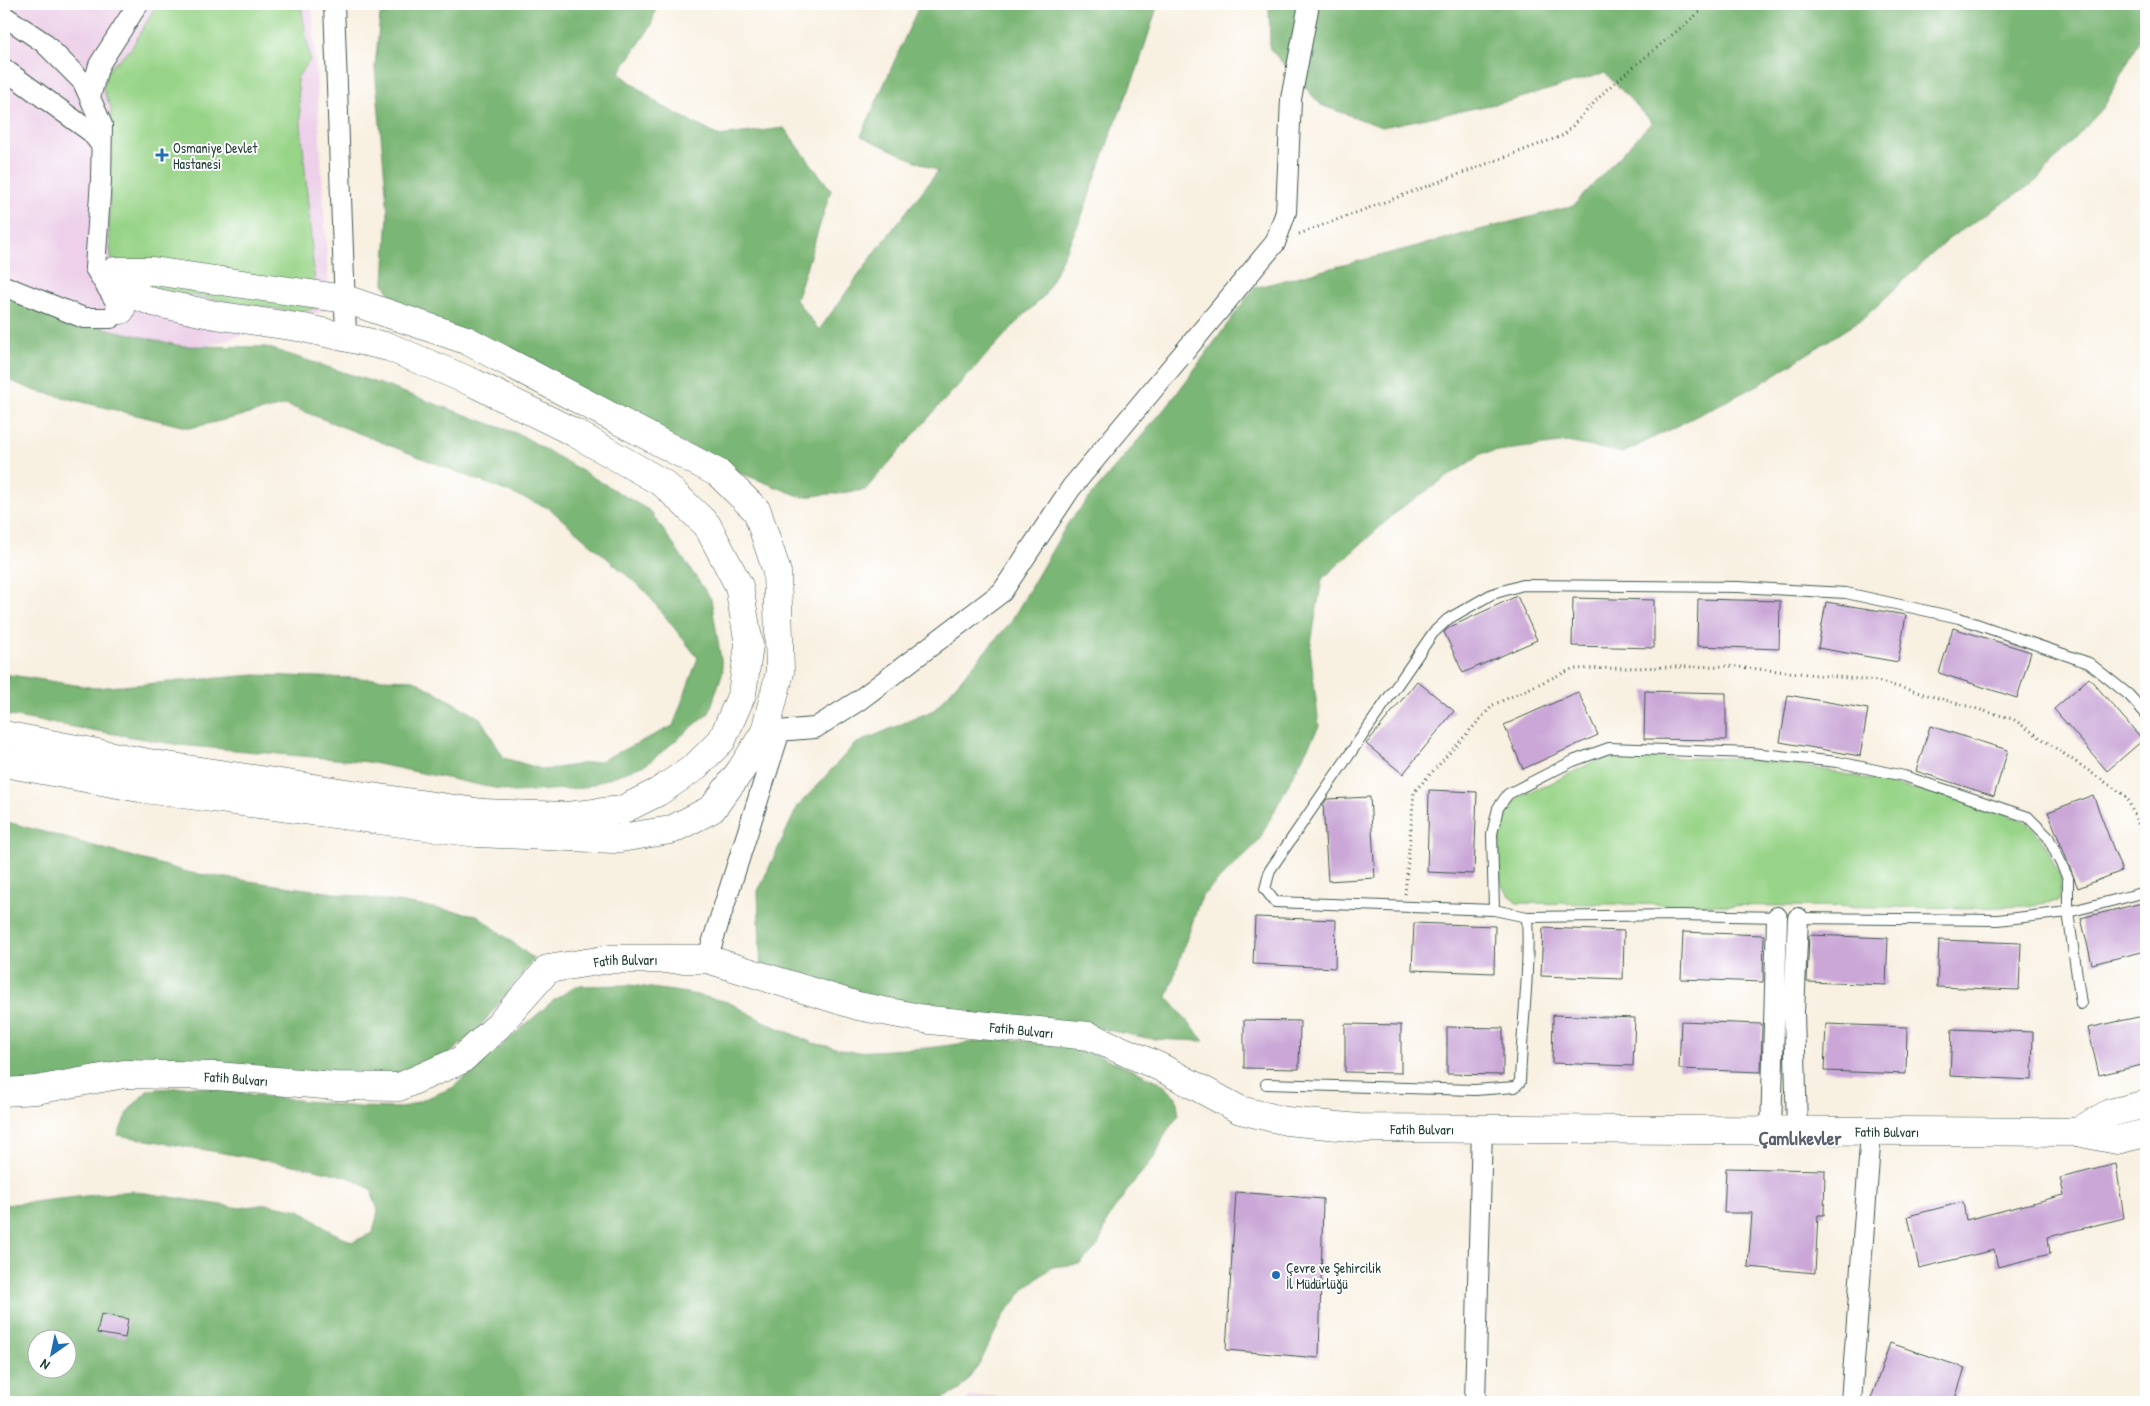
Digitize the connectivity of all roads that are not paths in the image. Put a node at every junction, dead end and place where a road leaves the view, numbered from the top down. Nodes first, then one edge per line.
1 (138, 4) edge
2 (334, 4) edge
3 (1309, 4) edge
4 (4, 16) edge
5 (4, 68) edge
6 (90, 97) junction
7 (101, 145) junction
8 (4, 286) edge
9 (346, 299) junction
10 (121, 310) junction
11 (340, 336) junction
12 (2146, 714) edge
13 (773, 732) junction
14 (4, 735) edge
15 (4, 763) edge
16 (2146, 892) edge
17 (1494, 910) junction
18 (2068, 912) junction
19 (1527, 917) junction
20 (1777, 917) junction
21 (1798, 918) junction
22 (707, 959) junction
23 (2081, 1004) dead end
24 (1266, 1084) dead end
25 (4, 1092) edge
26 (2146, 1104) edge
27 (1482, 1128) junction
28 (1784, 1131) junction
29 (1871, 1132) junction
30 (2077, 1132) junction
31 (2146, 1133) edge
32 (1475, 1402) edge
33 (1851, 1402) edge

1 - 6 street
2 - 9 street
3 - 13 street
4 - 6 street
5 - 7 street
6 - 7 street
7 - 10 street
8 - 10 street
9 - 10 street
9 - 11 street
9 - 13 street
10 - 11 street
11 - 14 street
12 - 17 lane
13 - 15 street
13 - 22 street
16 - 18 lane
17 - 18 lane
17 - 19 lane
18 - 21 lane
18 - 23 lane
19 - 20 lane
19 - 24 lane
20 - 21 lane
20 - 28 street
21 - 28 street
22 - 25 street, Fatih Bulvarı
22 - 27 street, Fatih Bulvarı
26 - 30 street
27 - 28 street, Fatih Bulvarı
27 - 32 street
28 - 29 street, Fatih Bulvarı
29 - 30 street, Fatih Bulvarı
29 - 33 street
30 - 31 street, Fatih Bulvarı

